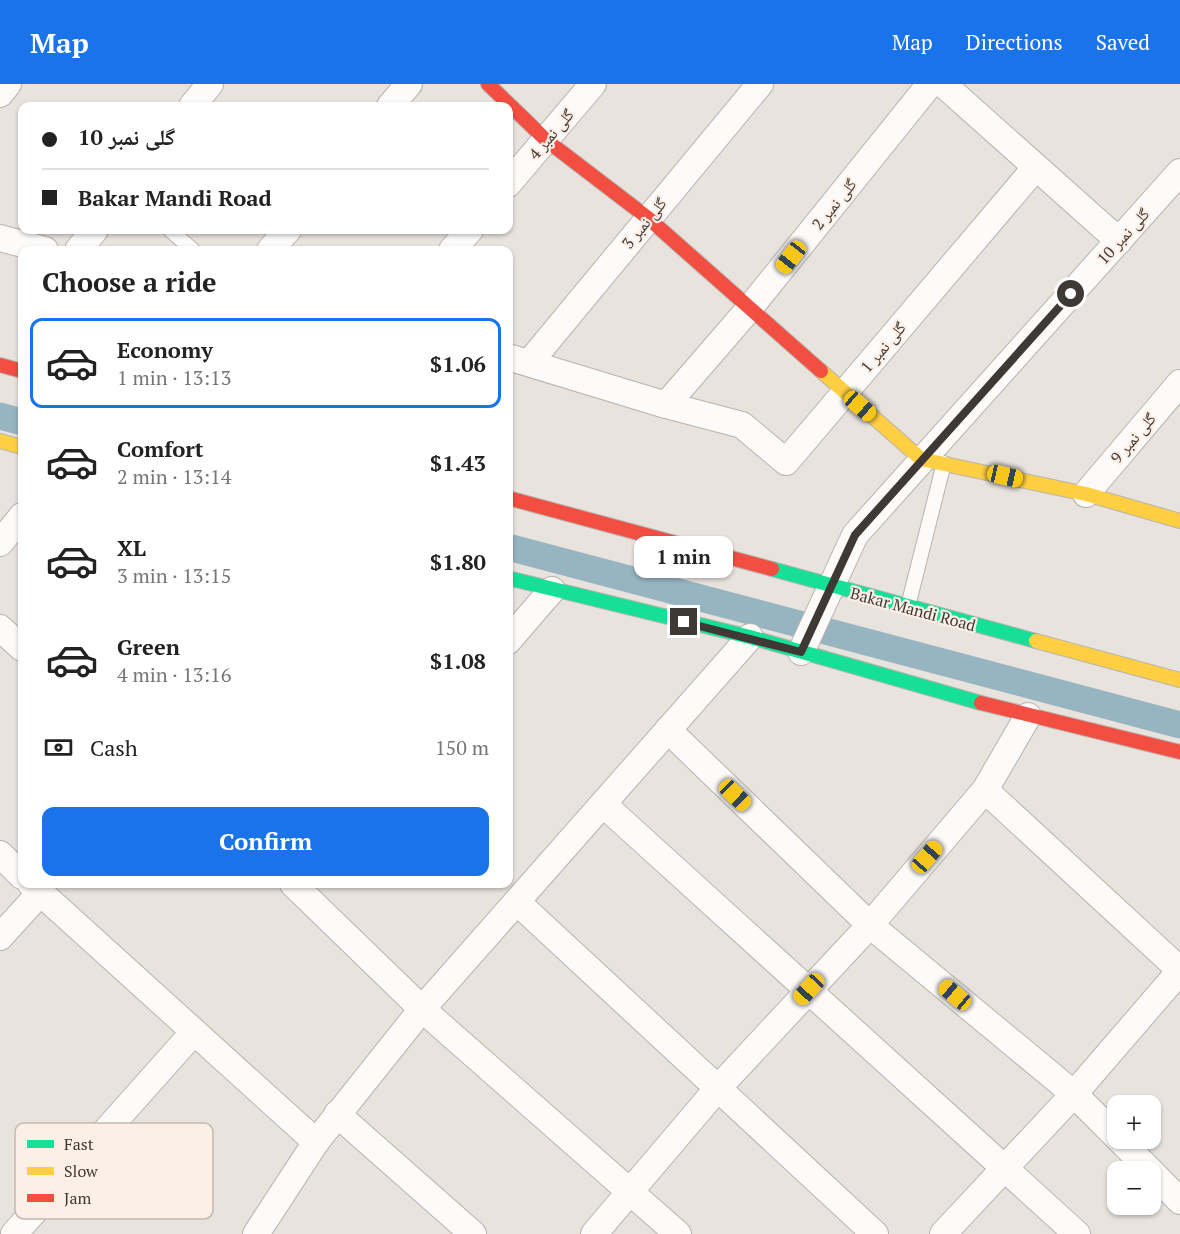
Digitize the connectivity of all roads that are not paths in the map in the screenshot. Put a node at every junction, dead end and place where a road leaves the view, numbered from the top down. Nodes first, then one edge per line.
1 (8, 84) edge
2 (210, 84) edge
3 (409, 84) edge
4 (488, 84) edge
5 (593, 84) edge
6 (760, 84) edge
7 (930, 84) edge
8 (943, 84) edge
9 (0, 94) edge
10 (195, 102) edge
11 (393, 102) edge
12 (507, 102) edge
13 (513, 108) edge
14 (546, 140) junction
15 (1036, 167) junction
16 (1180, 172) edge
17 (513, 178) edge
18 (648, 218) junction
19 (92, 234) edge
20 (175, 234) edge
21 (284, 234) edge
22 (466, 234) edge
23 (0, 238) edge
24 (1119, 241) junction
25 (30, 246) edge
26 (81, 246) edge
27 (188, 246) edge
28 (274, 246) edge
29 (456, 246) edge
30 (749, 309) junction
31 (519, 360) edge
32 (0, 365) edge
33 (18, 370) edge
34 (1180, 383) edge
35 (845, 392) junction
36 (666, 405) junction
37 (0, 441) edge
38 (18, 446) edge
39 (933, 461) junction
40 (1086, 494) junction
41 (513, 499) edge
42 (18, 521) edge
43 (1180, 521) edge
44 (0, 543) edge
45 (513, 579) edge
46 (831, 586) junction
47 (552, 590) junction
48 (907, 608) junction
49 (0, 628) edge
50 (513, 635) edge
51 (750, 637) junction
52 (18, 644) edge
53 (801, 652) junction
54 (1180, 680) edge
55 (1028, 716) junction
56 (668, 730) junction
57 (1180, 752) edge
58 (985, 790) junction
59 (603, 804) junction
60 (0, 854) edge
61 (18, 871) edge
62 (29, 888) edge
63 (35, 888) edge
64 (301, 888) edge
65 (517, 902) junction
66 (870, 925) junction
67 (0, 937) edge
68 (1180, 970) edge
69 (809, 989) junction
70 (422, 1010) junction
71 (193, 1033) junction
72 (718, 1088) junction
73 (1074, 1094) junction
74 (337, 1114) junction
75 (113, 1123) edge
76 (1107, 1127) edge
77 (316, 1142) junction
78 (1129, 1149) edge
79 (1004, 1168) junction
80 (632, 1192) junction
81 (1180, 1201) edge
82 (27, 1219) edge
83 (262, 1232) edge
84 (14, 1234) edge
85 (473, 1234) edge
86 (594, 1234) edge
87 (678, 1234) edge
88 (875, 1234) edge
89 (943, 1234) edge
90 (1077, 1234) edge

1 - 9 street
2 - 10 street
3 - 11 street
4 - 12 street
5 - 14 street, گلی نمبر 4
6 - 18 street, گلی نمبر 3
7 - 30 street, گلی نمبر 2
8 - 15 street
13 - 14 street
14 - 17 street, گلی نمبر 4
14 - 18 street
15 - 24 street
15 - 35 street, گلی نمبر 1
16 - 24 street, گلی نمبر 10
18 - 30 street
18 - 31 street, گلی نمبر 3
19 - 26 street
20 - 27 lane
21 - 28 street
22 - 29 street
23 - 25 street
24 - 39 street, گلی نمبر 10
30 - 35 street
30 - 36 street, گلی نمبر 2
31 - 36 street, گلی نمبر 1
32 - 33 street
34 - 40 street, گلی نمبر 9
35 - 36 street, گلی نمبر 1
35 - 39 street
37 - 38 street
39 - 40 street
39 - 46 street, گلی نمبر 10
39 - 48 lane
40 - 43 street
41 - 46 street, Bakar Mandi Road
42 - 44 street
45 - 47 street
46 - 48 street, Bakar Mandi Road
46 - 53 street, گلی نمبر 10
47 - 50 street
47 - 51 street
48 - 54 street, Bakar Mandi Road
49 - 52 street
51 - 53 street
51 - 56 street
53 - 55 street
55 - 57 street
55 - 58 street
56 - 59 street
56 - 66 street
58 - 66 street
58 - 68 street
59 - 65 street
59 - 69 street
60 - 61 street
62 - 67 street
63 - 71 street
64 - 70 street
65 - 70 street
65 - 72 street
66 - 69 street
66 - 73 street
68 - 73 street
69 - 72 street
69 - 79 street
70 - 74 street
70 - 80 street
71 - 75 street
71 - 77 street
72 - 80 street
72 - 88 street
73 - 76 street
73 - 79 street
74 - 77 street
74 - 85 street
77 - 83 street
78 - 81 street
79 - 89 street
79 - 90 street
80 - 86 street
80 - 87 street
82 - 84 street

